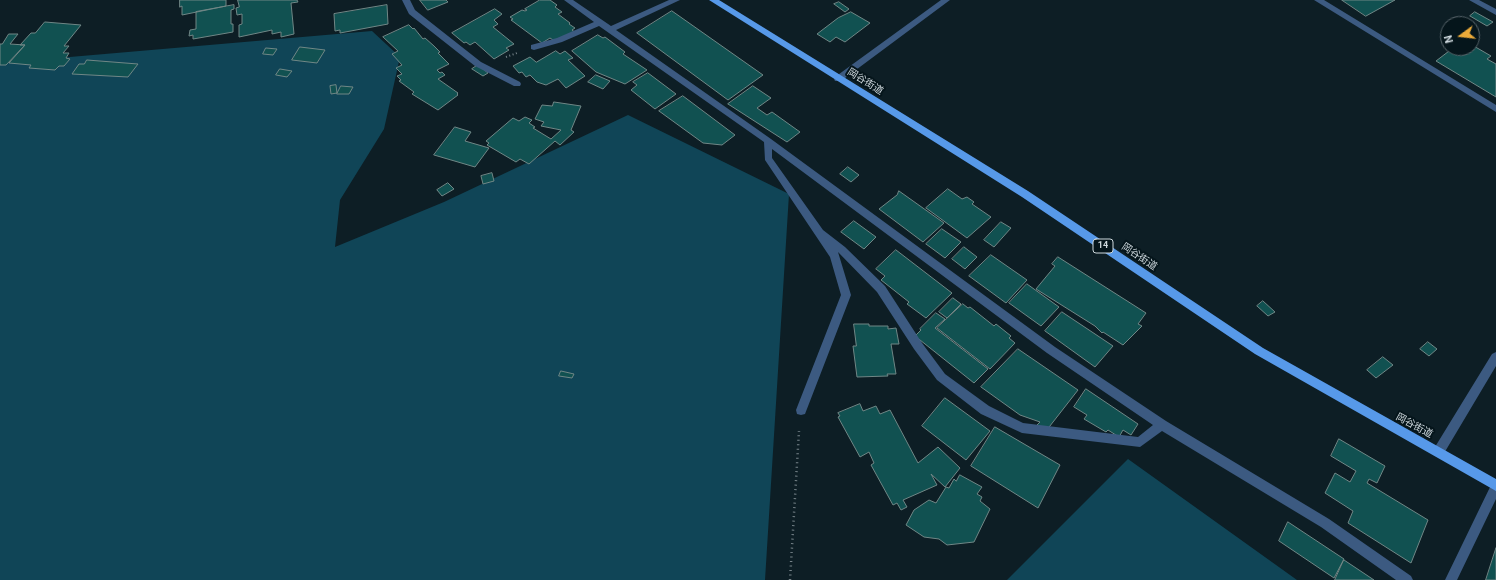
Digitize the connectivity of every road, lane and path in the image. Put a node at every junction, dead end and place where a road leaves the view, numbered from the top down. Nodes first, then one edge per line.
1 (406, 0) edge
2 (568, 0) edge
3 (676, 0) edge
4 (713, 0) edge
5 (946, 0) edge
6 (1318, 0) edge
7 (1473, 0) edge
8 (1496, 12) edge
9 (600, 23) junction
10 (609, 30) junction
11 (534, 48) dead end
12 (838, 79) junction
13 (518, 84) dead end
14 (1496, 109) edge
15 (768, 141) junction
16 (818, 232) junction
17 (1496, 357) edge
18 (801, 410) joint
19 (1162, 425) junction
20 (1439, 452) junction
21 (1496, 486) edge
22 (790, 580) edge
23 (1407, 580) edge
24 (1451, 580) edge

1 - 13 street
2 - 9 street
3 - 10 street
4 - 12 main road, 岡谷街道 / 14
5 - 12 street
6 - 14 street
7 - 8 street
9 - 10 street
9 - 11 street
10 - 15 street
12 - 20 main road, 岡谷街道 / 14
15 - 16 street
15 - 19 street
16 - 18 street
16 - 19 street
17 - 20 street
18 - 22 path
19 - 23 street
20 - 21 main road, 岡谷街道 / 14
21 - 24 street

